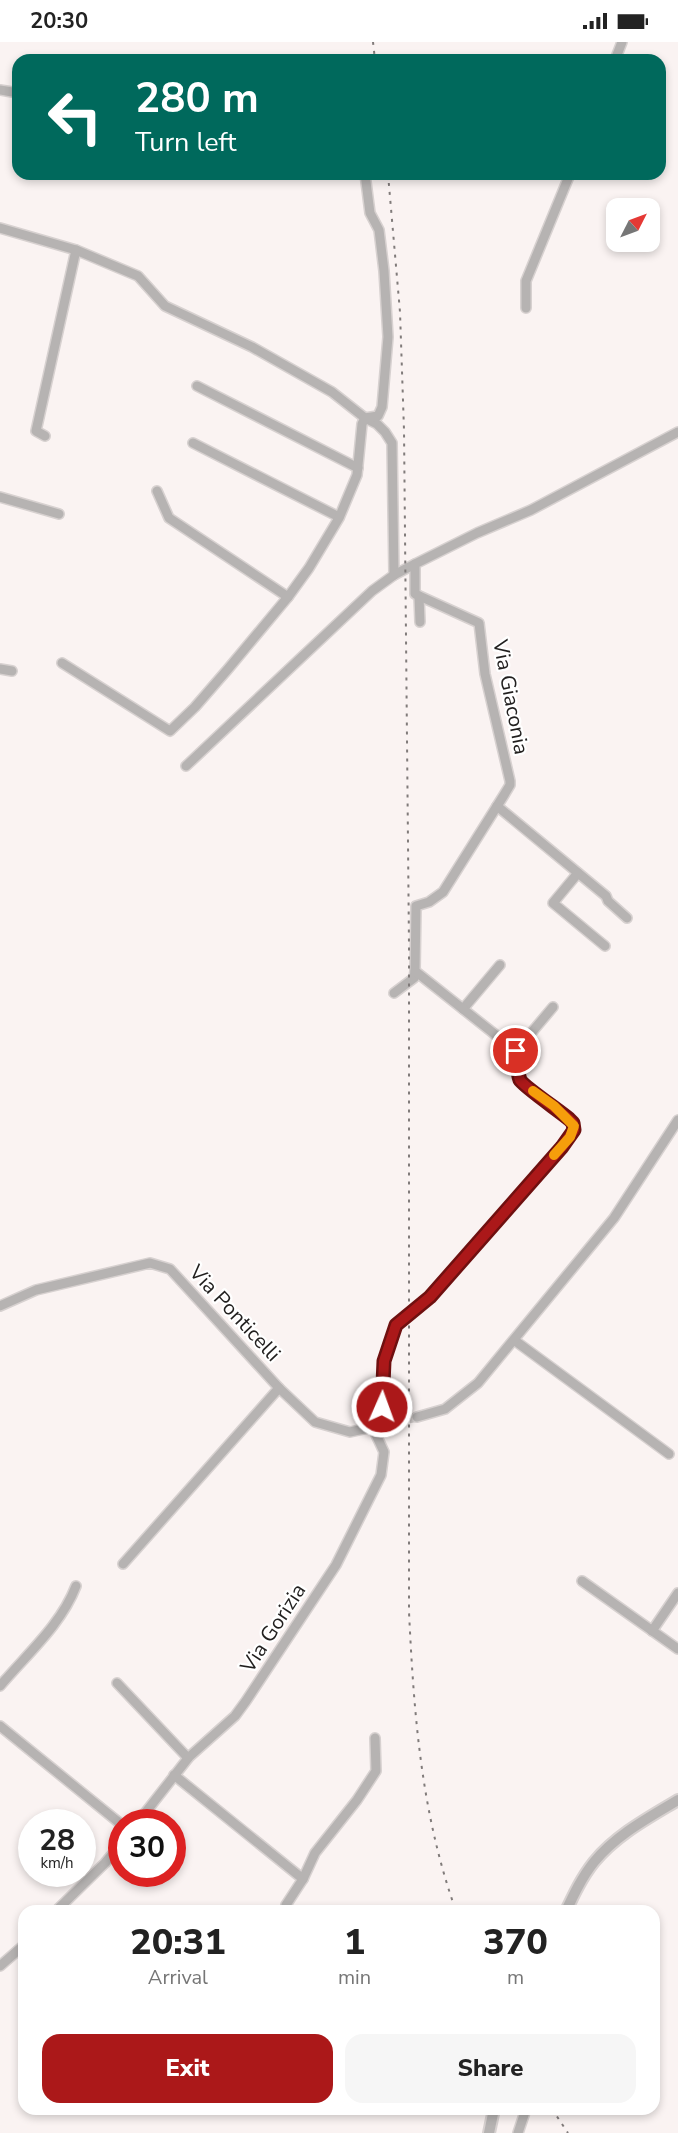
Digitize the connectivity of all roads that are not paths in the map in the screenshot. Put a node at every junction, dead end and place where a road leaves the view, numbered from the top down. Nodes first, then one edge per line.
1 (365, 180) edge
2 (568, 180) edge
3 (0, 228) edge
4 (76, 250) junction
5 (526, 308) dead end
6 (197, 386) dead end
7 (364, 418) junction
8 (678, 432) edge
9 (45, 436) dead end
10 (194, 443) dead end
11 (358, 468) junction
12 (157, 490) dead end
13 (0, 497) edge
14 (59, 514) dead end
15 (339, 517) junction
16 (415, 564) junction
17 (394, 575) junction
18 (419, 596) junction
19 (288, 597) junction
20 (420, 622) dead end
21 (62, 663) dead end
22 (0, 669) edge
23 (12, 671) dead end
24 (186, 766) dead end
25 (497, 806) junction
26 (578, 873) junction
27 (627, 918) dead end
28 (605, 946) dead end
29 (500, 965) dead end
30 (415, 971) junction
31 (394, 993) dead end
32 (554, 1006) dead end
33 (463, 1009) junction
34 (516, 1051) junction
35 (678, 1120) edge
36 (0, 1306) edge
37 (514, 1340) junction
38 (279, 1388) junction
39 (417, 1417) tunnel mouth
40 (396, 1422) tunnel mouth
41 (376, 1425) junction
42 (669, 1454) dead end
43 (123, 1564) dead end
44 (582, 1581) dead end
45 (76, 1586) dead end
46 (678, 1593) edge
47 (652, 1631) junction
48 (678, 1649) edge
49 (117, 1683) dead end
50 (0, 1686) edge
51 (0, 1726) edge
52 (375, 1738) dead end
53 (188, 1758) junction
54 (174, 1775) junction
55 (678, 1800) edge
56 (148, 1809) edge
57 (108, 1814) edge
58 (108, 1859) edge
59 (303, 1879) junction
60 (62, 1905) edge
61 (286, 1905) edge
62 (569, 1905) edge
63 (18, 1950) edge
64 (0, 1966) edge
65 (493, 2115) edge
66 (523, 2115) edge
67 (489, 2130) edge
68 (518, 2133) edge

1 - 7 street
2 - 5 street
3 - 4 street
4 - 7 street
4 - 9 street
6 - 11 street
7 - 11 street
7 - 17 street
8 - 16 street
10 - 15 street
11 - 15 street
12 - 19 street
13 - 14 street
15 - 19 street
16 - 17 street
16 - 18 street
17 - 24 street
18 - 20 street
18 - 25 street, Via Giaconia
19 - 21 street
22 - 23 street
25 - 26 street
25 - 30 street, Via Giaconia
26 - 27 street
26 - 28 street
29 - 33 street
30 - 31 street
30 - 33 street
32 - 34 street
33 - 34 street
34 - 41 street
35 - 37 street
36 - 38 street, Via Ponticelli
37 - 39 street
37 - 42 street
38 - 41 street, Via Ponticelli
38 - 43 street
40 - 41 street, Via Ponticelli
41 - 53 street, Via Gorizia
44 - 47 street
45 - 50 street
46 - 47 street
47 - 48 street
49 - 53 street
51 - 57 street
52 - 59 street
53 - 54 street, Via Gorizia
54 - 56 street, Via Gorizia
54 - 59 street
55 - 62 street
58 - 60 street
59 - 61 street
63 - 64 street
65 - 67 street
66 - 68 street

